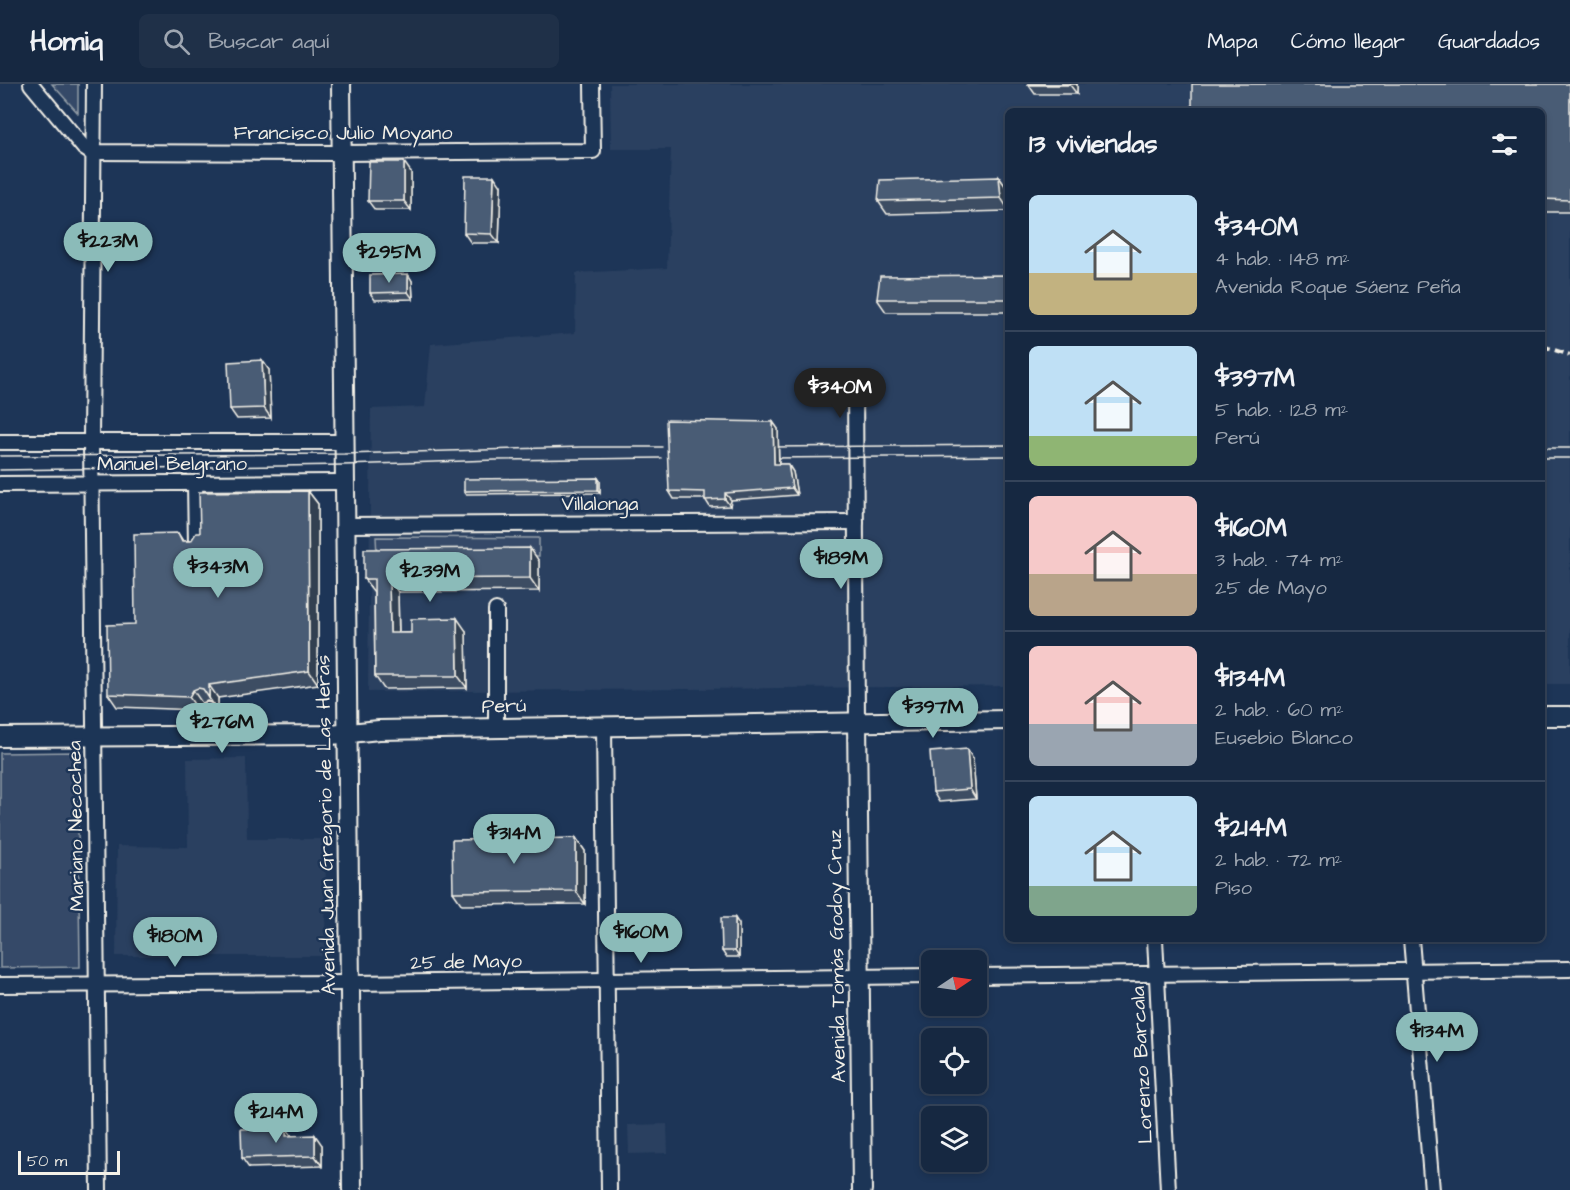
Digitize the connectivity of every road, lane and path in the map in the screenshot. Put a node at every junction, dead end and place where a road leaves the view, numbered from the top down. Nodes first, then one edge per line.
1 (31, 84) edge
2 (94, 84) edge
3 (341, 84) edge
4 (592, 84) edge
5 (93, 152) junction
6 (341, 153) junction
7 (855, 380) dead end
8 (91, 441) junction
9 (0, 442) edge
10 (344, 451) junction
11 (344, 482) junction
12 (92, 483) junction
13 (198, 483) junction
14 (0, 484) edge
15 (856, 522) junction
16 (345, 525) junction
17 (199, 546) edge
18 (496, 610) dead end
19 (207, 710) edge
20 (1545, 716) edge
21 (1570, 716) edge
22 (1005, 720) edge
23 (857, 722) junction
24 (604, 727) junction
25 (496, 728) junction
26 (347, 734) junction
27 (0, 736) edge
28 (95, 736) junction
29 (208, 736) junction
30 (1155, 942) edge
31 (1411, 942) edge
32 (1570, 969) edge
33 (1414, 970) junction
34 (1157, 974) junction
35 (921, 976) edge
36 (987, 976) edge
37 (859, 977) junction
38 (607, 980) junction
39 (350, 983) junction
40 (0, 985) edge
41 (97, 985) junction
42 (99, 1190) edge
43 (352, 1190) edge
44 (609, 1190) edge
45 (862, 1190) edge
46 (1168, 1190) edge
47 (1432, 1190) edge

1 - 5 street
2 - 5 street, Mariano Necochea
3 - 6 main road, Avenida Juan Gregorio de Las Heras
4 - 6 street, Francisco Julio Moyano
5 - 6 street, Francisco Julio Moyano
5 - 8 street, Mariano Necochea
6 - 10 main road, Avenida Juan Gregorio de Las Heras
7 - 15 street
8 - 9 street, Manuel Belgrano
8 - 10 street, Manuel Belgrano
8 - 12 street, Mariano Necochea
10 - 11 main road, Avenida Juan Gregorio de Las Heras
11 - 13 street, Manuel Belgrano
11 - 16 main road, Avenida Juan Gregorio de Las Heras
12 - 13 street, Manuel Belgrano
12 - 14 street, Manuel Belgrano
12 - 28 street, Mariano Necochea
13 - 17 street
15 - 16 street, Villalonga
15 - 23 street
16 - 26 main road, Avenida Juan Gregorio de Las Heras
18 - 25 street
19 - 29 street
20 - 21 main road
22 - 23 main road, Perú
23 - 24 main road, Perú
23 - 37 main road, Avenida Tomás Godoy Cruz
24 - 25 main road, Perú
24 - 38 street
25 - 26 main road, Perú
26 - 29 main road, Perú
26 - 39 main road, Avenida Juan Gregorio de Las Heras
27 - 28 main road, Perú
28 - 29 main road, Perú
28 - 41 street, Mariano Necochea
30 - 34 street, Lorenzo Barcala
31 - 33 street
32 - 33 street
33 - 34 street
33 - 47 street
34 - 36 street
34 - 46 street, Lorenzo Barcala
35 - 37 street, 25 de Mayo
37 - 38 street, 25 de Mayo
37 - 45 main road, Avenida Tomás Godoy Cruz
38 - 39 street, 25 de Mayo
38 - 44 street
39 - 41 street, 25 de Mayo
39 - 43 main road, Avenida Juan Gregorio de Las Heras
40 - 41 street, 25 de Mayo
41 - 42 street, Mariano Necochea

